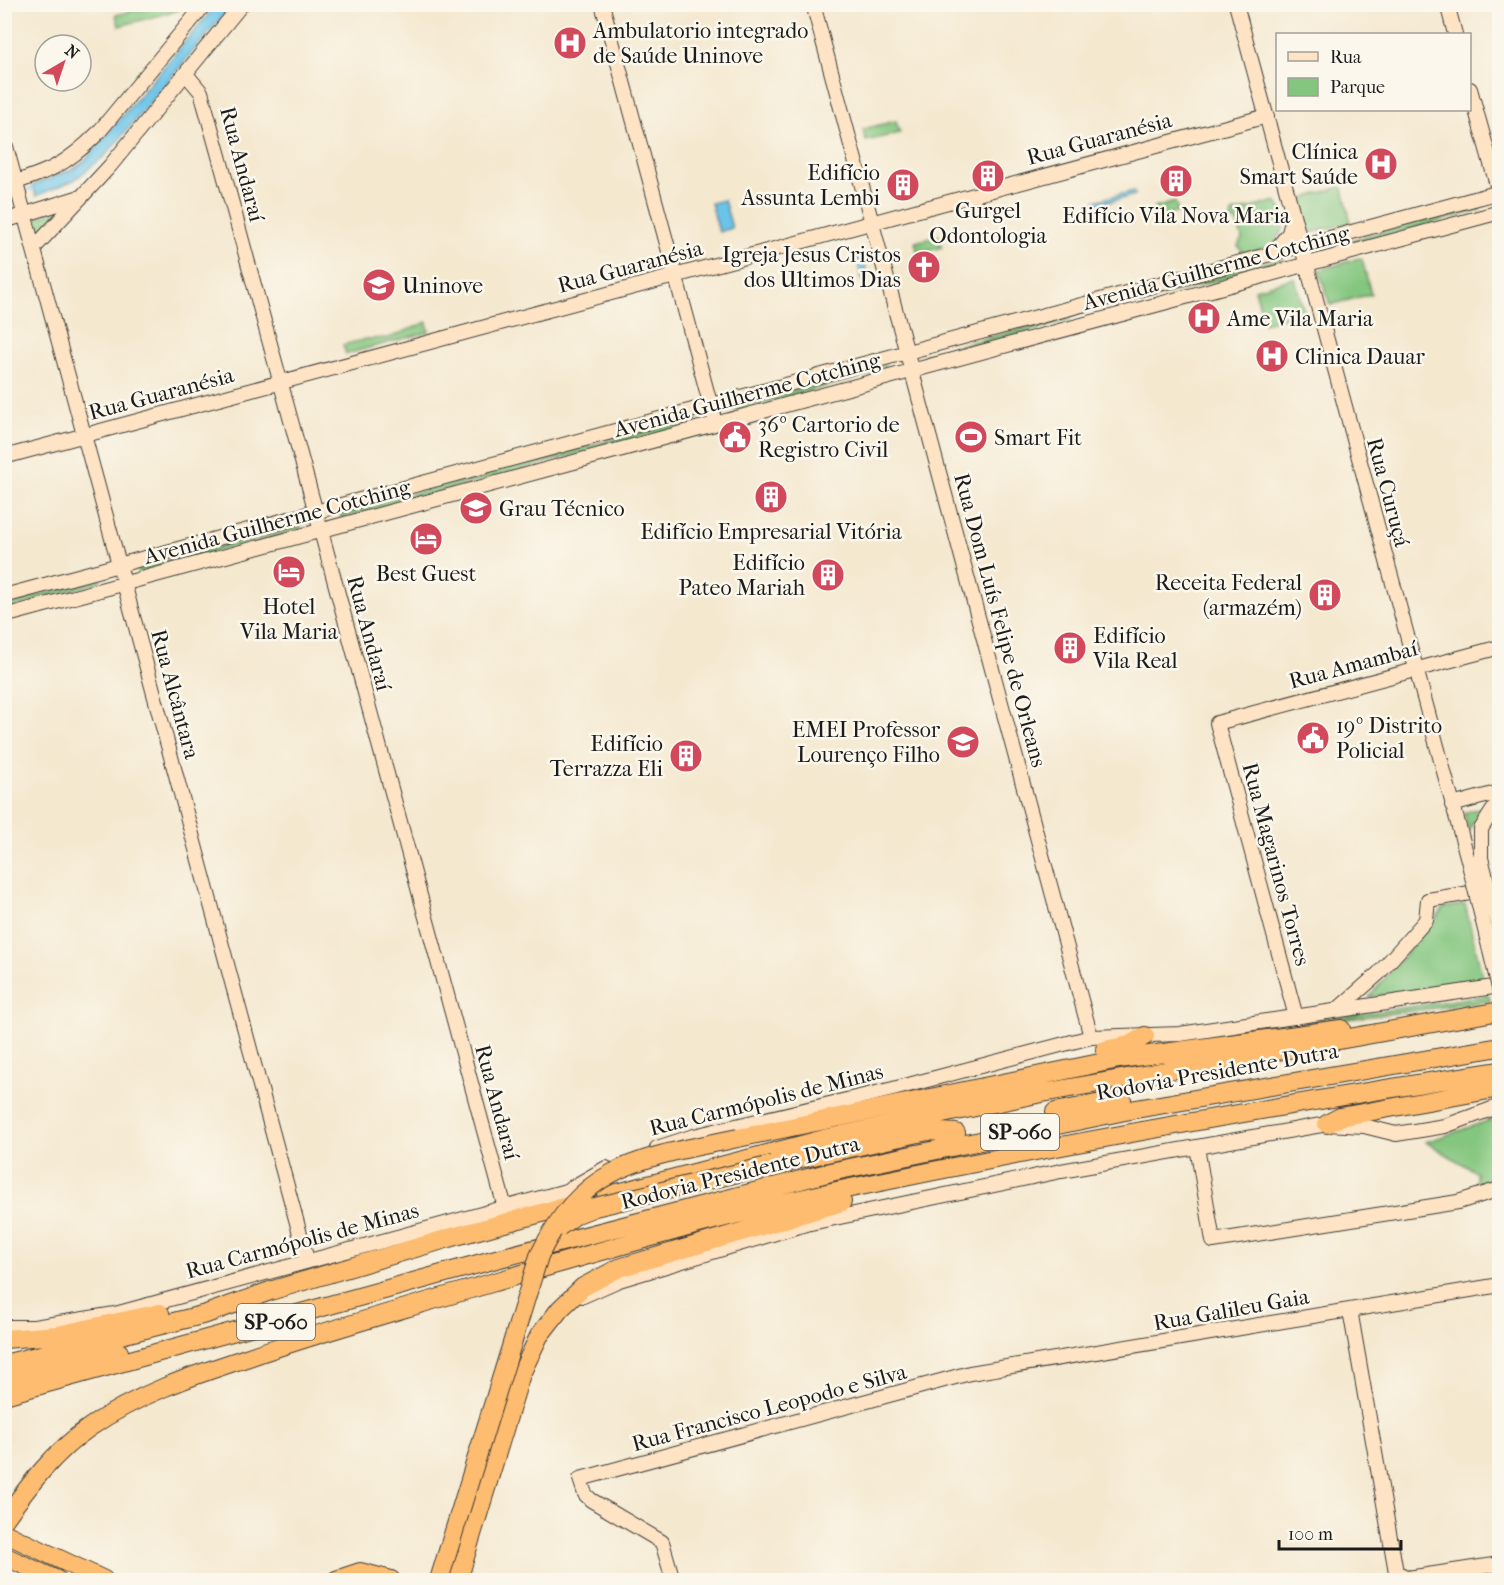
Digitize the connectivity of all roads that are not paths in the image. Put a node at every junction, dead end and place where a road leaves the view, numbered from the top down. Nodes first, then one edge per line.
1 (205, 4) edge
2 (242, 4) edge
3 (602, 4) edge
4 (813, 4) edge
5 (1236, 4) edge
6 (1447, 4) edge
7 (1455, 33) edge
8 (186, 74) junction
9 (1471, 93) edge
10 (1267, 116) junction
11 (4, 139) edge
12 (13, 185) edge
13 (1499, 193) edge
14 (79, 197) junction
15 (24, 211) junction
16 (1500, 212) edge
17 (1294, 215) junction
18 (4, 221) edge
19 (872, 222) junction
20 (1302, 246) junction
21 (34, 248) junction
22 (1274, 253) junction
23 (1307, 264) junction
24 (675, 276) junction
25 (907, 352) junction
26 (912, 371) junction
27 (280, 382) junction
28 (711, 405) junction
29 (715, 424) junction
30 (84, 435) junction
31 (4, 456) edge
32 (315, 512) junction
33 (320, 531) junction
34 (119, 565) junction
35 (124, 584) junction
36 (4, 596) edge
37 (4, 616) edge
38 (1500, 647) edge
39 (1415, 669) junction
40 (1217, 723) joint
41 (1500, 792) edge
42 (1500, 799) edge
43 (1452, 805) junction
44 (1475, 861) junction
45 (1500, 888) edge
46 (1500, 932) edge
47 (1500, 986) edge
48 (1500, 992) edge
49 (1337, 1010) junction
50 (1491, 1013) edge
51 (1296, 1017) junction
52 (1500, 1035) edge
53 (1145, 1036) junction
54 (1091, 1037) junction
55 (1500, 1047) edge
56 (1500, 1071) edge
57 (1500, 1088) edge
58 (1500, 1106) edge
59 (851, 1114) junction
60 (1327, 1124) junction
61 (956, 1133) junction
62 (1197, 1147) junction
63 (897, 1180) junction
64 (1500, 1189) edge
65 (506, 1208) junction
66 (548, 1238) junction
67 (308, 1260) junction
68 (558, 1264) junction
69 (1500, 1285) edge
70 (270, 1291) junction
71 (560, 1309) junction
72 (1350, 1310) junction
73 (4, 1327) edge
74 (4, 1339) edge
75 (4, 1364) edge
76 (970, 1373) joint
77 (4, 1378) edge
78 (22, 1391) junction
79 (4, 1395) edge
80 (4, 1520) edge
81 (4, 1533) edge
82 (43, 1550) junction
83 (4, 1557) edge
84 (1500, 1564) edge
85 (4, 1567) edge
86 (33, 1581) edge
87 (57, 1581) edge
88 (92, 1581) edge
89 (105, 1581) edge
90 (336, 1581) edge
91 (391, 1581) edge
92 (439, 1581) edge
93 (458, 1581) edge
94 (673, 1581) edge

1 - 12 main road
2 - 8 main road
3 - 24 main road
4 - 19 main road, Rua Dom Luís Felipe de Orleans
5 - 10 main road, Rua Curuçá
6 - 7 main road
8 - 14 main road
8 - 27 main road, Rua Andaraí
9 - 13 main road
10 - 17 main road, Rua Curuçá
10 - 19 main road, Rua Guaranésia
11 - 12 main road, Rua Alcântara
12 - 15 main road, Rua Alcântara
13 - 20 main road, Avenida Guilherme Cotching
14 - 15 main road
14 - 21 main road
15 - 18 main road
15 - 21 main road, Rua Alcântara
16 - 23 main road, Avenida Guilherme Cotching
17 - 20 main road, Rua Curuçá
17 - 22 main road
19 - 24 main road, Rua Guaranésia
19 - 25 main road, Rua Dom Luís Felipe de Orleans
20 - 22 main road, Avenida Guilherme Cotching
20 - 23 main road, Rua Curuçá
21 - 30 main road, Rua Alcântara
22 - 25 main road, Avenida Guilherme Cotching
23 - 26 main road, Avenida Guilherme Cotching
23 - 39 main road, Rua Curuçá
24 - 27 main road, Rua Guaranésia
24 - 28 main road
25 - 26 main road, Rua Dom Luís Felipe de Orleans
25 - 28 main road, Avenida Guilherme Cotching
26 - 29 main road, Avenida Guilherme Cotching
26 - 54 main road, Rua Dom Luís Felipe de Orleans
27 - 30 main road, Rua Guaranésia
27 - 32 main road, Rua Andaraí
28 - 29 main road
28 - 32 main road, Avenida Guilherme Cotching
29 - 33 main road, Avenida Guilherme Cotching
30 - 31 main road, Rua Guaranésia
30 - 34 main road, Rua Alcântara
32 - 33 main road, Rua Andaraí
32 - 34 main road, Avenida Guilherme Cotching
33 - 35 main road, Avenida Guilherme Cotching
33 - 65 main road, Rua Andaraí
34 - 35 main road, Rua Alcântara
34 - 36 main road, Avenida Guilherme Cotching
35 - 37 main road, Avenida Guilherme Cotching
35 - 67 main road, Rua Alcântara
38 - 39 main road, Rua Amambaí
39 - 40 main road, Rua Amambaí
39 - 43 main road, Rua Curuçá
40 - 51 main road, Rua Magarinos Torres
41 - 43 main road
42 - 44 main road, Rua Curuçá
43 - 44 main road, Rua Curuçá
44 - 46 main road, Rua Curuçá, bridge
44 - 48 main road, Rua Curuçá, bridge
45 - 49 main road
47 - 49 main road, Rua Carmópolis de Minas
49 - 51 main road, Rua Carmópolis de Minas
50 - 59 highway
50 - 70 highway, Rodovia Presidente Dutra / SP-060
51 - 53 main road, Rua Carmópolis de Minas
52 - 61 highway, Rodovia Presidente Dutra / SP-060
53 - 54 main road, Rua Carmópolis de Minas
53 - 59 highway
54 - 65 main road, Rua Carmópolis de Minas
55 - 78 highway, Rodovia Presidente Dutra / SP-060
56 - 63 highway, Rodovia Presidente Dutra / SP-060
57 - 60 highway
58 - 60 main road
59 - 66 highway, bridge
60 - 62 main road
61 - 66 highway, bridge
61 - 77 highway, Rodovia Presidente Dutra / SP-060
62 - 64 main road
62 - 71 main road
63 - 68 highway, Rodovia Presidente Dutra / SP-060
63 - 71 highway
65 - 67 main road, Rua Carmópolis de Minas
66 - 92 highway, bridge
67 - 73 main road, Rua Carmópolis de Minas
68 - 78 highway
68 - 80 highway, Rodovia Presidente Dutra
69 - 72 main road, Rua Galileu Gaia
70 - 74 highway
70 - 75 highway
71 - 93 highway
72 - 76 main road, Rua Galileu Gaia
72 - 84 main road
76 - 94 main road, Rua Francisco Leopodo e Silva
78 - 79 highway, Rodovia Presidente Dutra / SP-060
81 - 82 highway
82 - 88 highway
82 - 89 highway
83 - 87 highway
85 - 86 highway
90 - 91 highway

